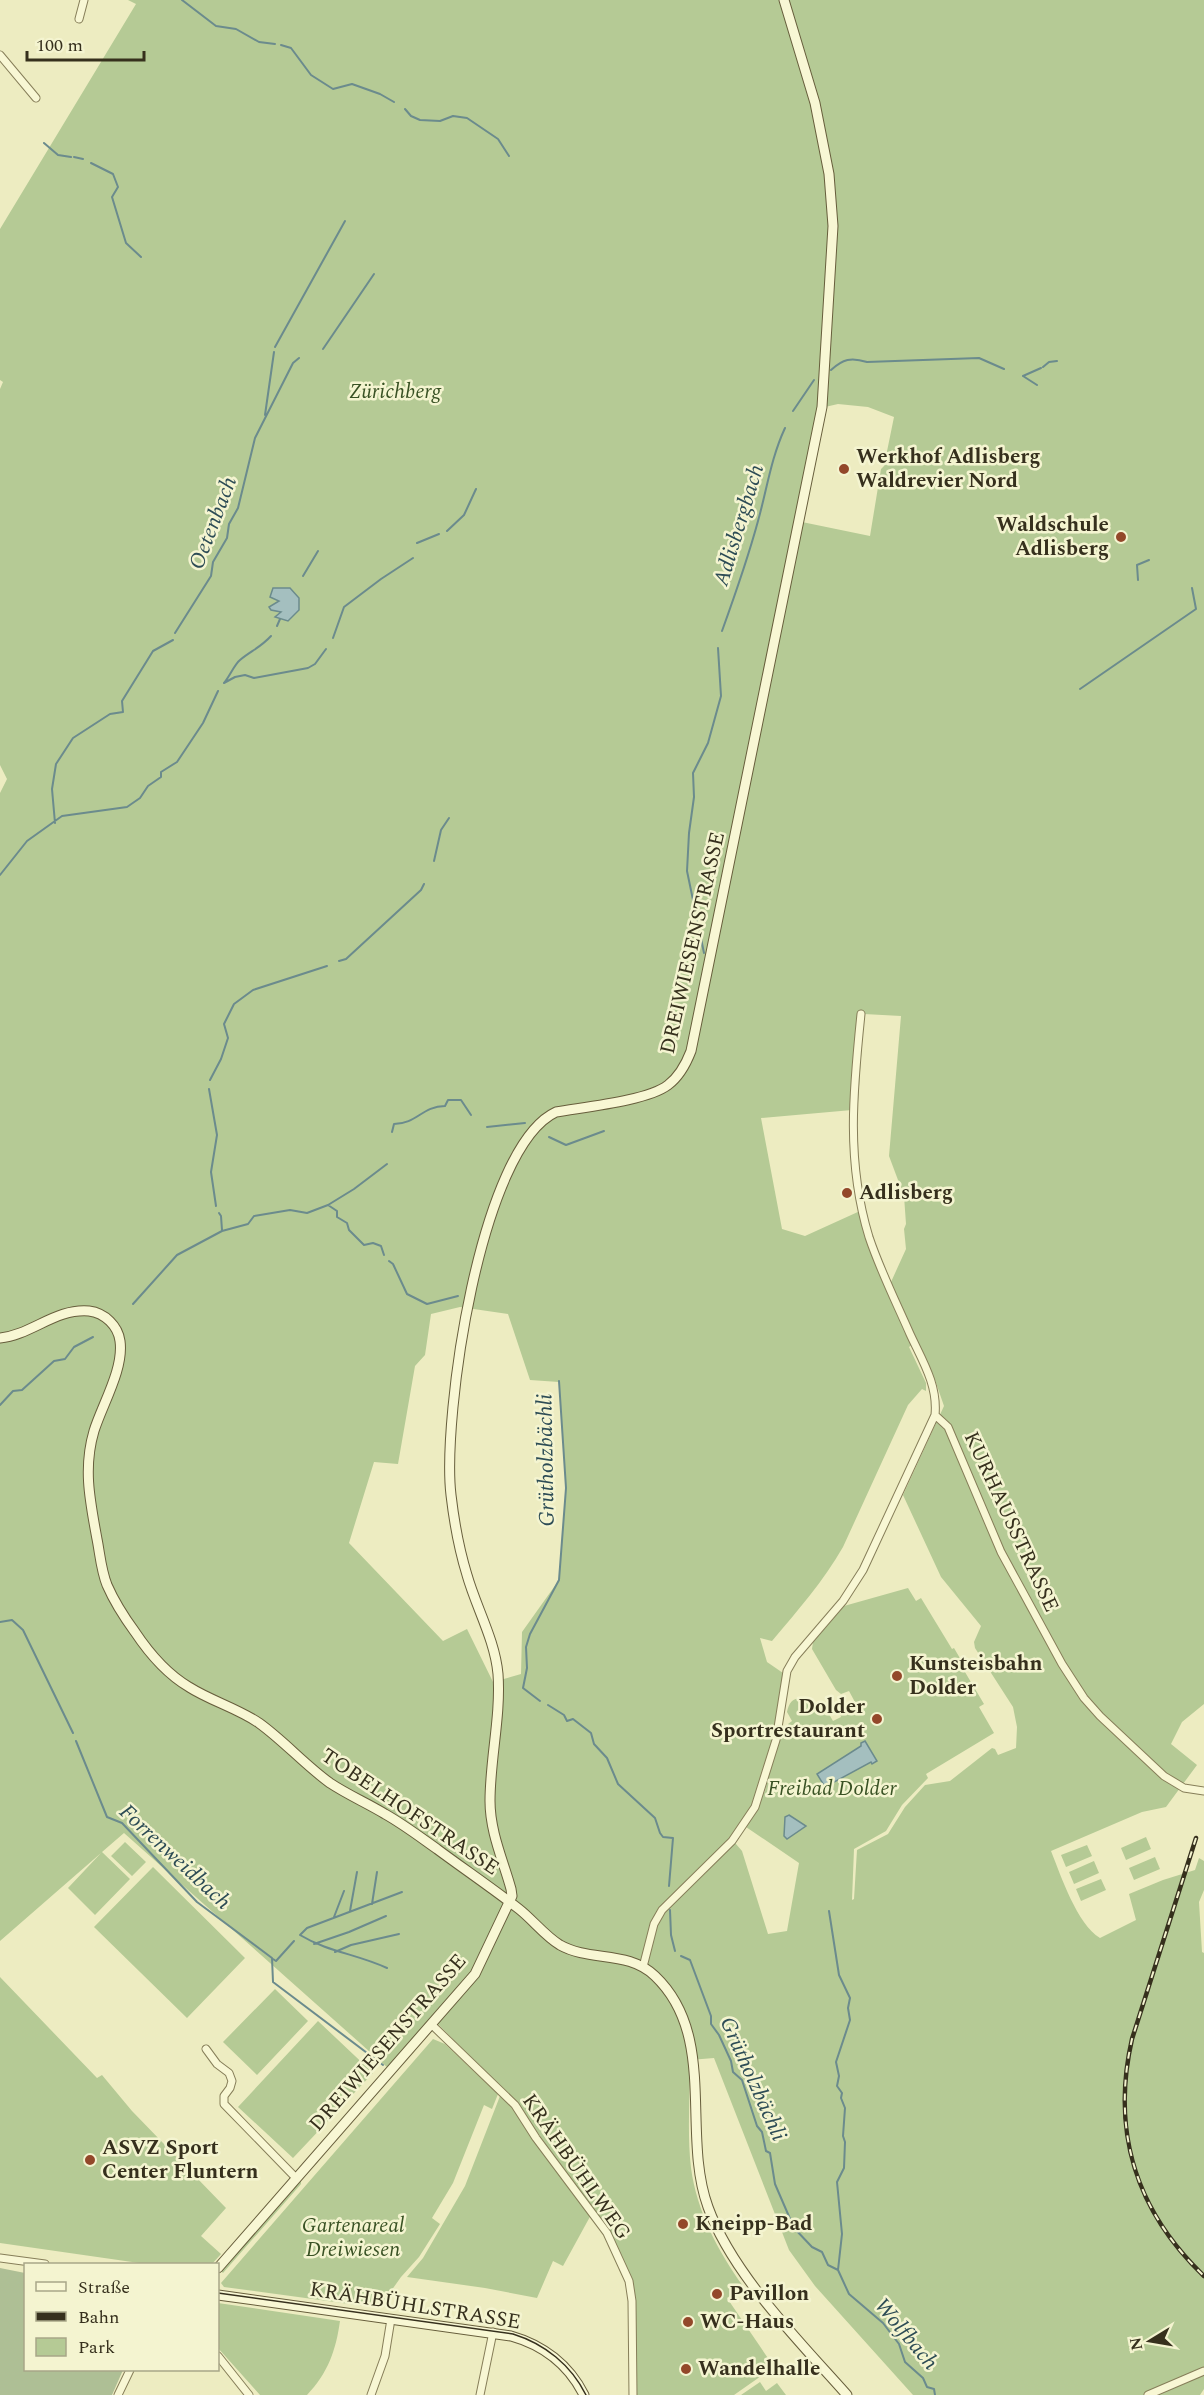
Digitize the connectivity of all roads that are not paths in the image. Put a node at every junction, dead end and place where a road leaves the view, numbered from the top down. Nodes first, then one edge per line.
1 (84, 0) edge
2 (784, 0) edge
3 (79, 20) dead end
4 (0, 55) edge
5 (36, 98) dead end
6 (861, 1014) dead end
7 (0, 1338) edge
8 (935, 1415) junction
9 (1204, 1791) edge
10 (510, 1902) junction
11 (643, 1967) junction
12 (431, 2024) junction
13 (206, 2049) dead end
14 (296, 2178) junction
15 (0, 2258) edge
16 (32, 2263) edge
17 (219, 2267) edge
18 (219, 2295) edge
19 (391, 2319) junction
20 (493, 2332) junction
21 (219, 2357) edge
22 (130, 2371) edge
23 (1204, 2371) edge
24 (118, 2395) edge
25 (249, 2395) edge
26 (371, 2395) edge
27 (480, 2395) edge
28 (584, 2395) edge
29 (633, 2395) edge
30 (847, 2395) edge
31 (1148, 2395) edge

1 - 3 street
2 - 10 street, DREIWIESENSTRASSE
4 - 5 street
6 - 8 street
7 - 10 street, TOBELHOFSTRASSE
8 - 9 street, KURHAUSSTRASSE
8 - 11 street
10 - 11 street, TOBELHOFSTRASSE
10 - 12 street, DREIWIESENSTRASSE
11 - 30 street, TOBELHOFSTRASSE
12 - 14 street, DREIWIESENSTRASSE
12 - 29 street, KRÄHBÜHLWEG
13 - 14 street
14 - 17 street, DREIWIESENSTRASSE
15 - 16 street
18 - 19 street, KRÄHBÜHLSTRASSE
19 - 20 street, KRÄHBÜHLSTRASSE
19 - 26 street
20 - 27 street
20 - 28 street, KRÄHBÜHLSTRASSE
21 - 25 street
22 - 24 street
23 - 31 street

